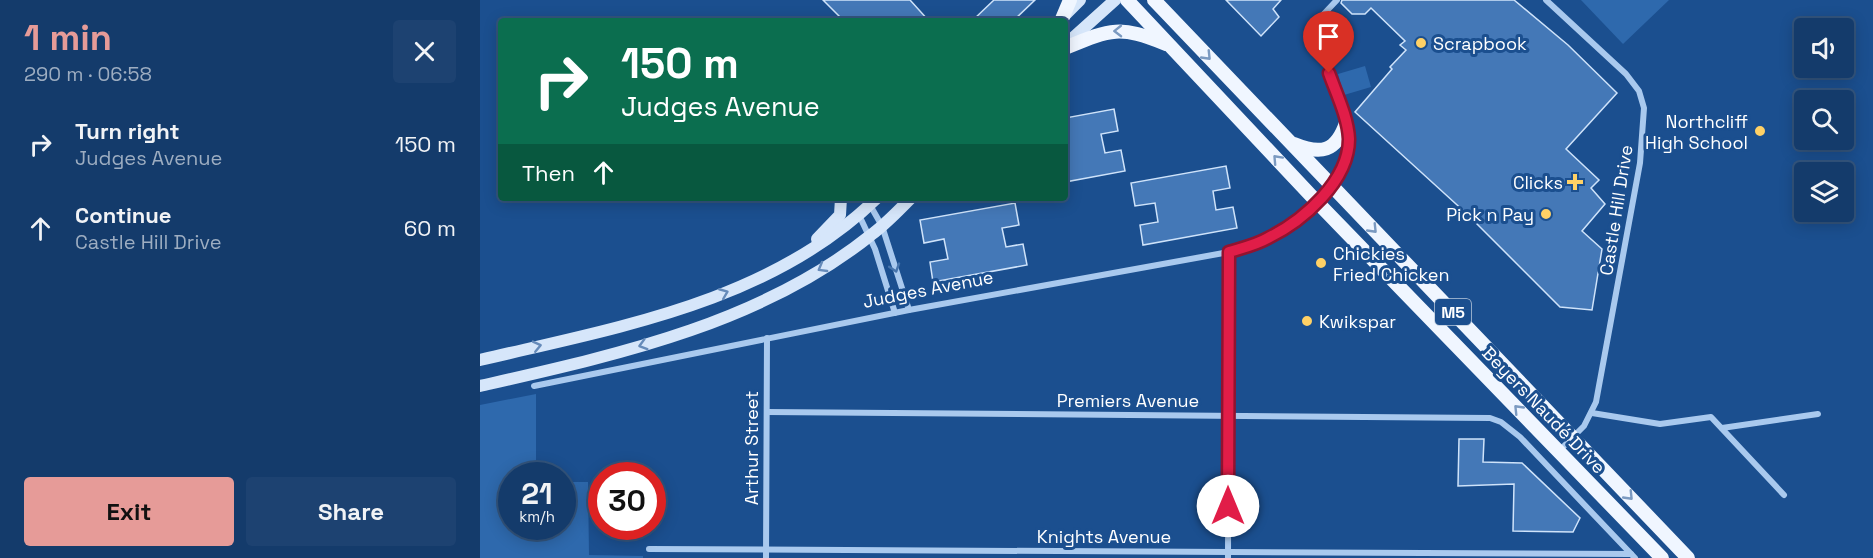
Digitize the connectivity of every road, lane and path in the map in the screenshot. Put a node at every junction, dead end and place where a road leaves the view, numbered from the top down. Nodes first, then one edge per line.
1 (1070, 0) edge
2 (1080, 0) edge
3 (1115, 0) edge
4 (1127, 0) edge
5 (1154, 0) edge
6 (1337, 0) edge
7 (1546, 0) edge
8 (1166, 7) edge
9 (1062, 18) edge
10 (1063, 18) edge
11 (1068, 44) edge
12 (1171, 45) junction
13 (1068, 46) edge
14 (1346, 123) junction
15 (1289, 141) junction
16 (1332, 187) junction
17 (842, 201) edge
18 (908, 201) edge
19 (873, 202) edge
20 (1317, 202) junction
21 (859, 216) junction
22 (882, 226) junction
23 (870, 236) junction
24 (1229, 252) junction
25 (800, 258) junction
26 (909, 310) junction
27 (895, 313) junction
28 (767, 338) junction
29 (480, 360) edge
30 (480, 386) edge
31 (534, 386) dead end
32 (767, 412) junction
33 (1592, 413) junction
34 (1818, 414) dead end
35 (1228, 416) junction
36 (1722, 428) junction
37 (1574, 439) junction
38 (1559, 451) junction
39 (1784, 495) dead end
40 (649, 549) dead end
41 (766, 549) junction
42 (1228, 555) edge
43 (1633, 556) edge
44 (766, 558) edge
45 (1662, 558) edge
46 (1688, 558) edge

1 - 9 main road
2 - 10 main road
3 - 11 main road
4 - 12 main road, Beyers Naudé Drive / M5
5 - 8 main road, Beyers Naudé Drive / M5
6 - 14 street
7 - 33 street, Castle Hill Drive
8 -> 15 main road, Beyers Naudé Drive / M5
12 -> 13 main road
20 -> 12 main road, Beyers Naudé Drive / M5
14 - 15 main road
14 - 16 street
15 - 16 main road, Beyers Naudé Drive / M5
16 - 20 street
16 -> 37 main road, Beyers Naudé Drive / M5
17 - 25 main road
18 - 22 main road
19 - 21 main road
19 - 22 street
20 - 24 street, Judges Avenue
38 -> 20 main road, Beyers Naudé Drive / M5
21 - 23 street
21 - 25 main road
22 - 23 main road
22 -> 26 street
23 - 27 street
23 -> 30 main road
24 - 26 street, Judges Avenue
24 - 35 street
29 -> 25 main road
26 - 27 street, Judges Avenue
27 - 28 street, Judges Avenue
28 - 31 street, Judges Avenue
28 - 32 street, Arthur Street
32 - 35 street, Premiers Avenue
32 - 41 street, Arthur Street
33 - 36 street
33 - 37 street, Castle Hill Drive
34 - 36 street
35 - 42 street
35 - 43 street, Premiers Avenue
36 - 39 street
37 - 38 street, Castle Hill Drive
37 -> 46 main road, Beyers Naudé Drive / M5
38 - 45 main road, Beyers Naudé Drive / M5
40 - 41 street, Knights Avenue
41 - 42 street, Knights Avenue
41 - 44 street, Arthur Street
42 - 43 street, Knights Avenue

